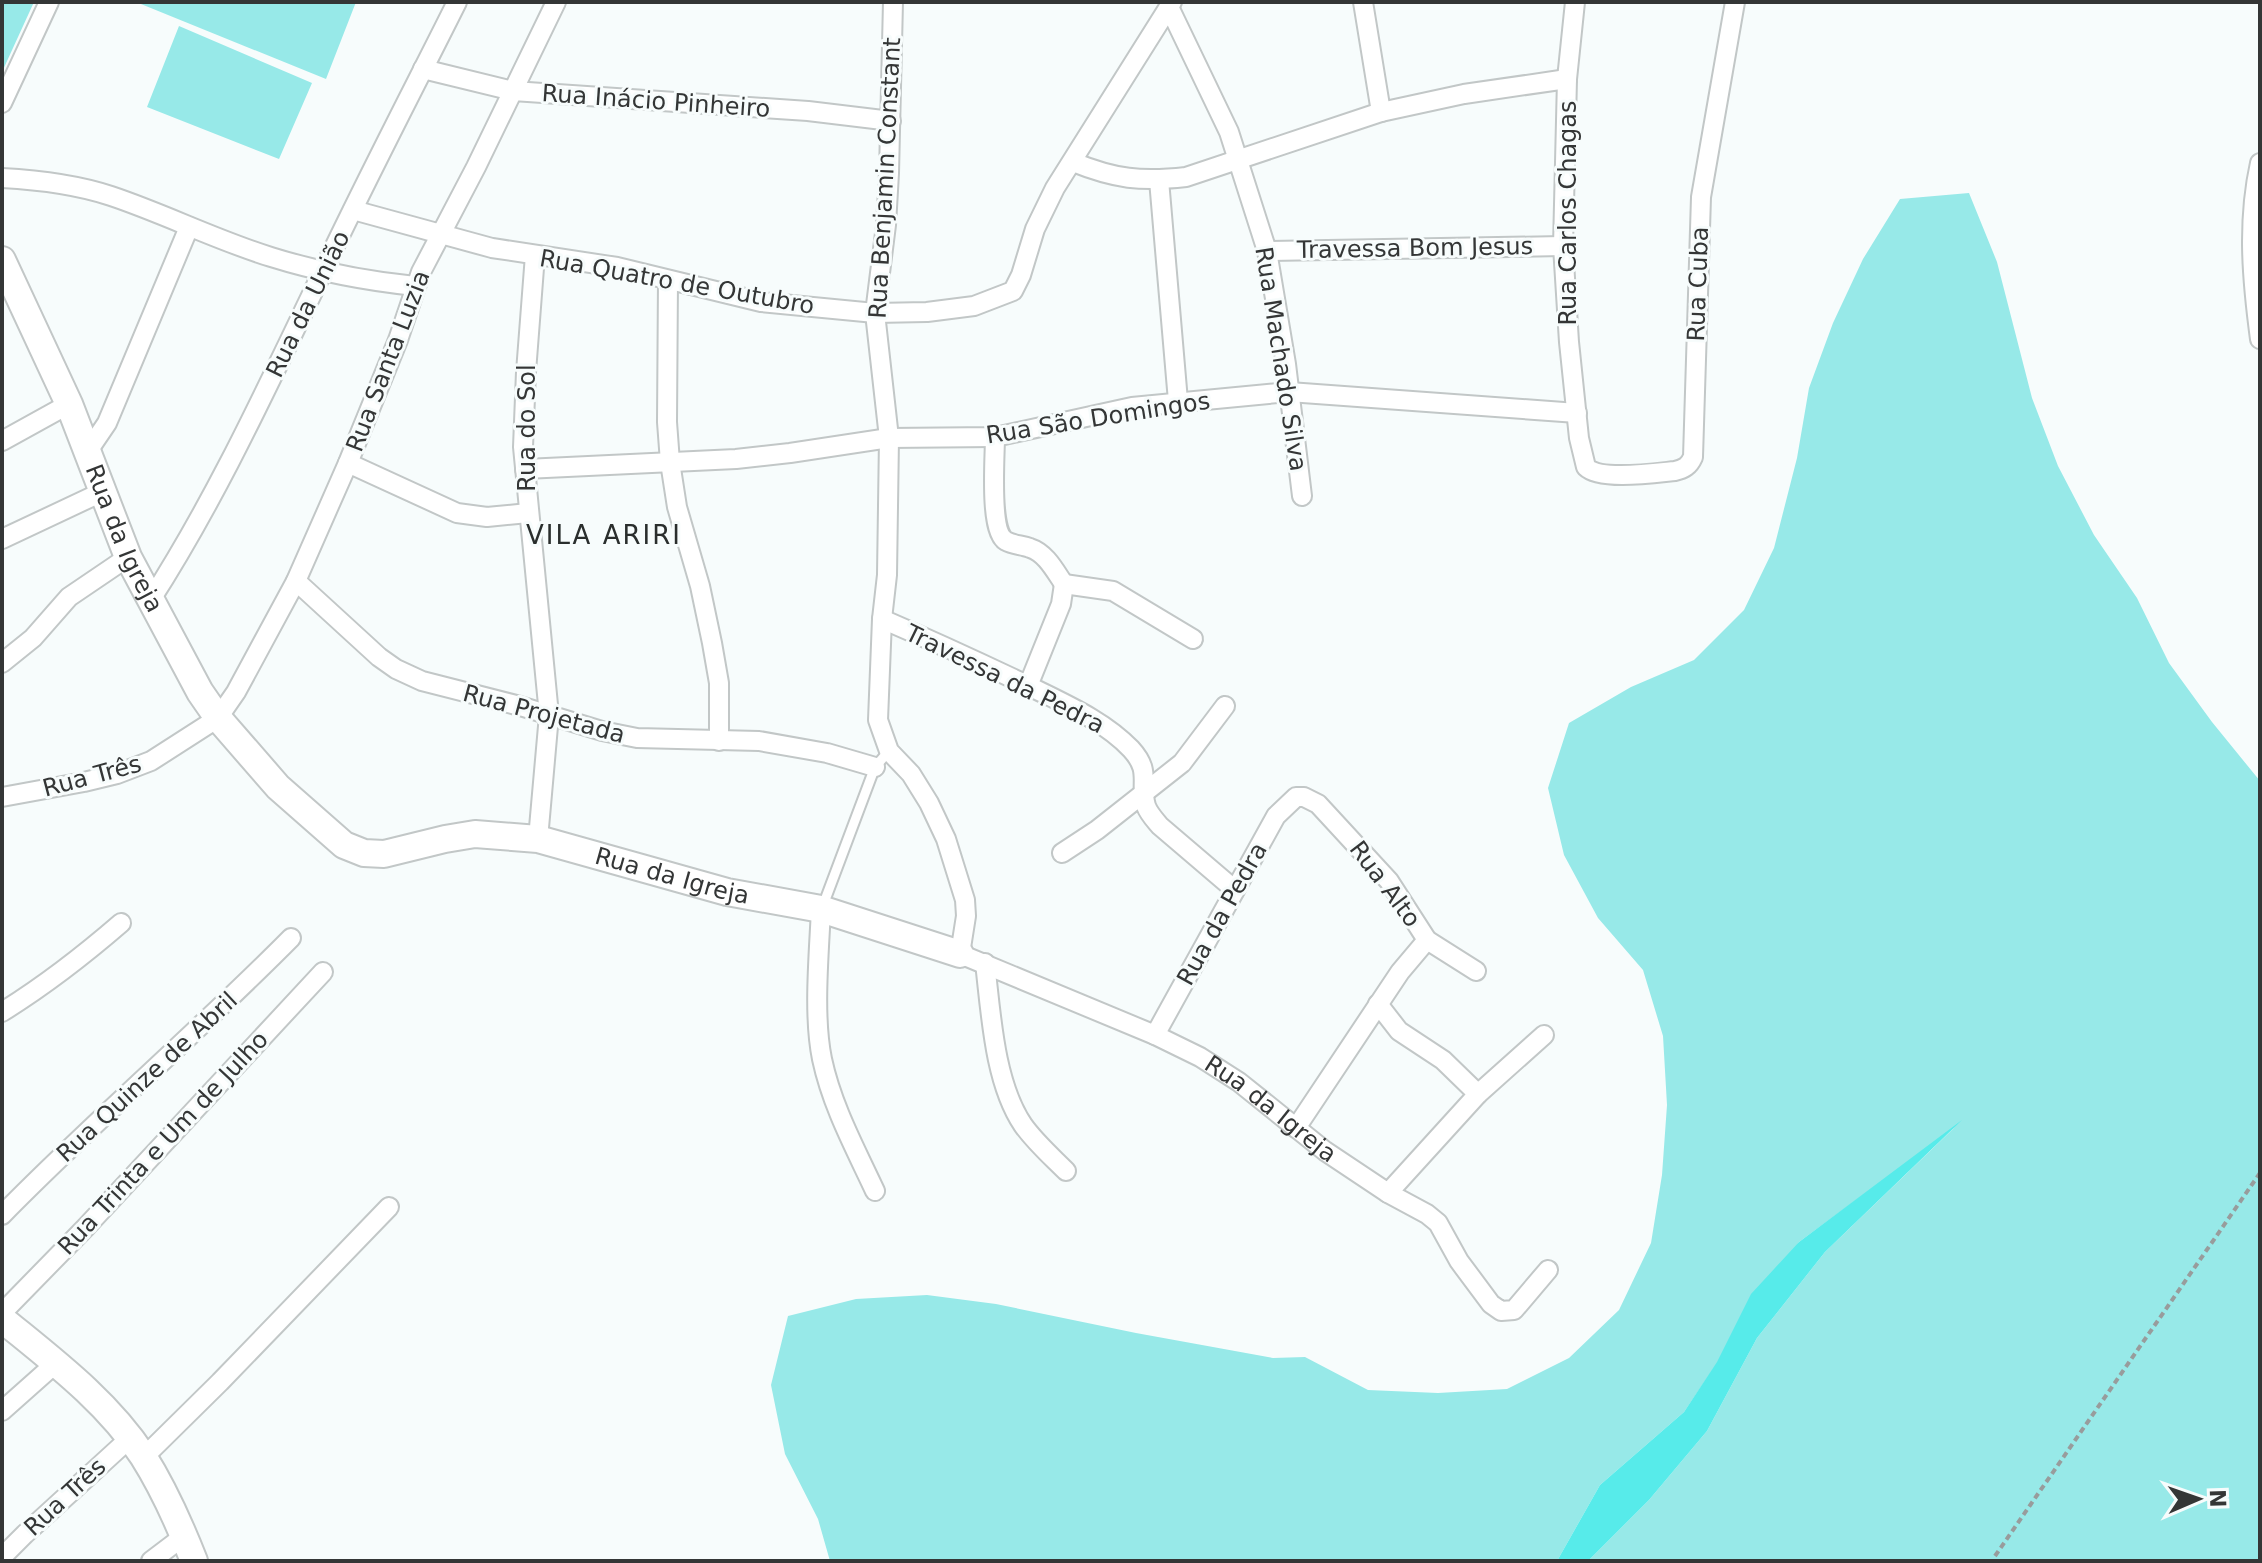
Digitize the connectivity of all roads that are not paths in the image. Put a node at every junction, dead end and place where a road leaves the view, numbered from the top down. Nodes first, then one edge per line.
1 (49, 2) edge
2 (457, 2) edge
3 (556, 2) edge
4 (893, 2) edge
5 (1363, 2) edge
6 (1575, 2) edge
7 (1735, 2) edge
8 (1171, 4) edge
9 (423, 69) junction
10 (1567, 79) junction
11 (513, 91) junction
12 (2, 103) edge
13 (1381, 112) junction
14 (891, 121) junction
15 (1239, 160) junction
16 (1073, 162) junction
17 (2260, 163) edge
18 (2, 178) edge
19 (1159, 180) junction
20 (353, 210) junction
21 (189, 227) junction
22 (440, 234) junction
23 (1563, 246) junction
24 (1267, 251) junction
25 (535, 255) junction
26 (2, 260) edge
27 (322, 272) junction
28 (668, 280) junction
29 (415, 286) junction
30 (875, 313) junction
31 (2260, 339) edge
32 (1289, 392) junction
33 (1178, 401) junction
34 (69, 404) junction
35 (1577, 413) junction
36 (995, 437) junction
37 (889, 438) junction
38 (2, 441) edge
39 (88, 451) junction
40 (670, 462) junction
41 (348, 463) junction
42 (525, 469) junction
43 (1589, 471) joint
44 (102, 492) junction
45 (1302, 496) dead end
46 (528, 513) junction
47 (2, 539) edge
48 (128, 557) junction
49 (296, 581) junction
50 (1064, 584) junction
51 (150, 601) junction
52 (882, 619) junction
53 (1193, 639) dead end
54 (2, 663) edge
55 (1028, 686) junction
56 (1225, 706) dead end
57 (549, 715) junction
58 (218, 718) junction
59 (719, 741) junction
60 (889, 751) junction
61 (875, 767) junction
62 (1144, 792) junction
63 (2, 797) edge
64 (1296, 797) joint
65 (538, 839) junction
66 (1062, 853) dead end
67 (1235, 890) junction
68 (821, 909) junction
69 (121, 923) dead end
70 (291, 938) dead end
71 (1427, 940) junction
72 (972, 958) junction
73 (1476, 971) dead end
74 (323, 972) dead end
75 (1378, 1004) junction
76 (2, 1012) edge
77 (1155, 1035) junction
78 (1544, 1035) dead end
79 (1478, 1094) junction
80 (1296, 1128) junction
81 (1066, 1171) dead end
82 (875, 1191) dead end
83 (1388, 1193) junction
84 (389, 1207) dead end
85 (2, 1215) edge
86 (1548, 1270) dead end
87 (2, 1316) edge
88 (56, 1363) junction
89 (2, 1411) edge
90 (137, 1448) junction
91 (184, 1536) junction
92 (2, 1557) edge
93 (151, 1561) edge
94 (194, 1561) edge

1 - 12 street
2 - 9 street, Rua da União
3 - 11 street, Rua Santa Luzia
4 - 14 street, Rua Benjamin Constant
5 - 13 street
6 - 10 street
7 - 43 street, Rua Cuba
8 - 15 street, Rua Machado Silva
8 - 16 street, Rua Quatro de Outubro
9 - 11 street, Rua Inácio Pinheiro
9 - 20 street, Rua da União
10 - 13 street, Rua Carlos Chagas
10 - 23 street, Rua Carlos Chagas
11 - 14 street, Rua Inácio Pinheiro
11 - 22 street, Rua Santa Luzia
13 - 15 street, Rua Carlos Chagas
14 - 30 street, Rua Benjamin Constant
15 - 19 street, Rua Carlos Chagas
15 - 24 street, Rua Machado Silva
16 - 19 street, Rua Carlos Chagas
16 - 30 street, Rua Quatro de Outubro
17 - 31 street
18 - 21 street
19 - 33 street
20 - 22 street, Rua Quatro de Outubro
20 - 27 street, Rua da União
21 - 27 street
21 - 39 street
22 - 25 street, Rua Quatro de Outubro
22 - 29 street, Rua Santa Luzia
23 - 24 street, Travessa Bom Jesus
23 - 35 street, Rua Carlos Chagas
24 - 32 street, Rua Machado Silva
25 - 28 street, Rua Quatro de Outubro
25 - 42 street, Rua do Sol
26 - 34 street, Rua da Igreja
27 - 29 street
27 - 51 street, Rua da União
28 - 30 street, Rua Quatro de Outubro
28 - 40 street
29 - 41 street, Rua Santa Luzia
30 - 37 street, Rua Benjamin Constant
32 - 33 street, Rua São Domingos
32 - 35 street, Rua São Domingos
32 - 45 street, Rua Machado Silva
33 - 36 street, Rua São Domingos
34 - 38 street
34 - 39 street, Rua da Igreja
35 - 43 street, Rua Carlos Chagas
36 - 37 street, Rua São Domingos
36 - 50 street
37 - 40 street, Rua São Domingos
37 - 52 street, Rua Benjamin Constant
39 - 44 street, Rua da Igreja
40 - 42 street, Rua São Domingos
40 - 59 street
41 - 46 street
41 - 49 street, Rua Santa Luzia
42 - 46 street, Rua do Sol
44 - 47 street
44 - 48 street, Rua da Igreja
46 - 57 street, Rua do Sol
48 - 51 street, Rua da Igreja
48 - 54 street
49 - 57 street, Rua Projetada
49 - 58 street, Rua Santa Luzia
50 - 53 street
50 - 55 street
51 - 58 street, Rua da Igreja
52 - 55 street, Travessa da Pedra
52 - 60 street, Rua Benjamin Constant
55 - 62 street, Travessa da Pedra
56 - 62 street
57 - 59 street, Rua Projetada
57 - 65 street, Rua do Sol
58 - 63 street, Rua Três
58 - 65 street, Rua da Igreja
59 - 61 street, Rua Projetada
60 - 61 lane
60 - 72 street, Rua Benjamin Constant
61 - 68 lane
62 - 66 street
62 - 67 street, Travessa da Pedra
64 - 67 street, Rua da Pedra
64 - 71 street, Rua Alto
65 - 68 street, Rua da Igreja
67 - 77 street, Rua da Pedra
68 - 72 street, Rua da Igreja
68 - 82 street
69 - 76 street
70 - 85 street, Rua Quinze de Abril
71 - 73 street, Rua Alto
71 - 75 street
72 - 77 street, Rua da Igreja
72 - 81 street, Rua Benjamin Constant
74 - 87 street, Rua Trinta e Um de Julho
75 - 79 street
75 - 80 street
77 - 80 street, Rua da Igreja
78 - 79 street
79 - 83 street
80 - 83 street, Rua da Igreja
83 - 86 street, Rua da Igreja
84 - 90 street, Rua Três
87 - 88 street
88 - 89 street
88 - 90 street
90 - 91 street
90 - 92 street, Rua Três
91 - 93 street
91 - 94 street

